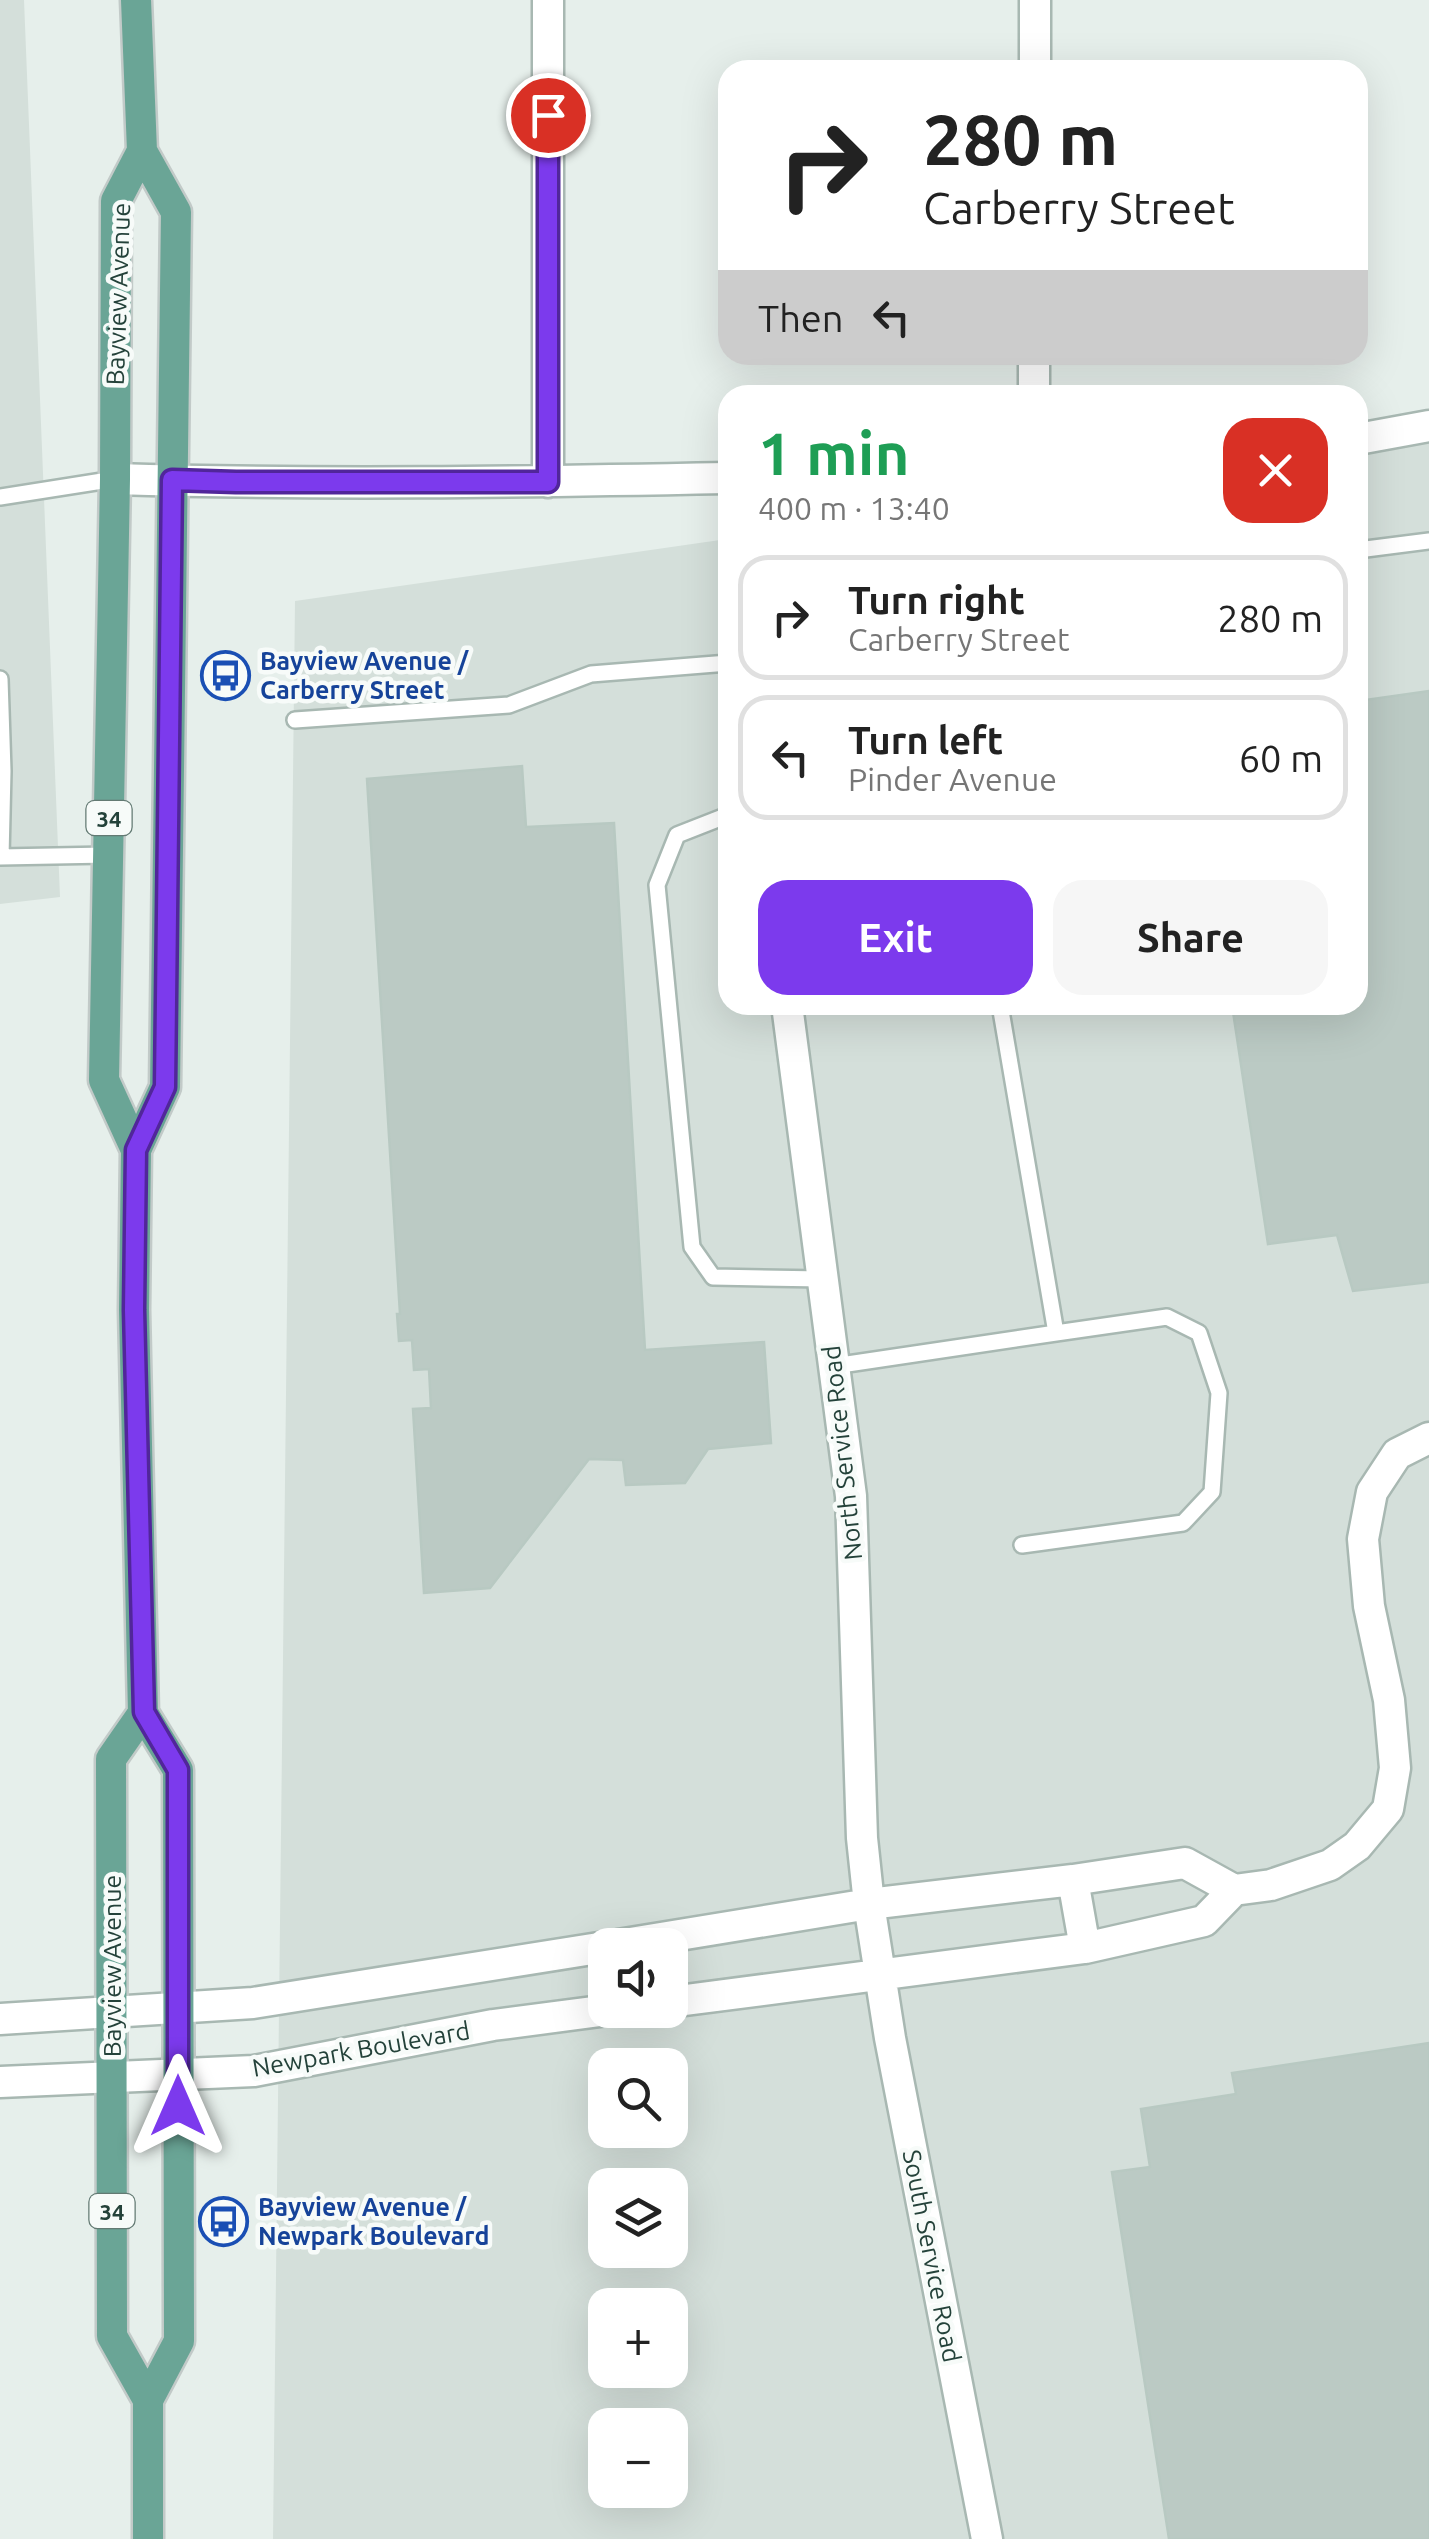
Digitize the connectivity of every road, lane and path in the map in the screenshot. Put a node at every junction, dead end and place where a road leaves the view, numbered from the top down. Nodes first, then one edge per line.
1 (136, 0) edge
2 (548, 0) edge
3 (1035, 0) edge
4 (1035, 60) edge
5 (142, 151) junction
6 (1429, 426) edge
7 (1368, 437) edge
8 (718, 478) edge
9 (116, 479) junction
10 (172, 480) junction
11 (548, 482) junction
12 (0, 497) edge
13 (1429, 542) edge
14 (1368, 549) edge
15 (718, 663) edge
16 (0, 679) edge
17 (296, 720) dead end
18 (718, 819) edge
19 (108, 856) junction
20 (1, 857) edge
21 (787, 1015) edge
22 (1002, 1015) edge
23 (136, 1150) junction
24 (822, 1279) junction
25 (1056, 1333) junction
26 (834, 1366) junction
27 (1429, 1438) edge
28 (1022, 1545) dead end
29 (144, 1712) junction
30 (1073, 1880) junction
31 (1234, 1890) junction
32 (869, 1904) junction
33 (688, 1934) edge
34 (1085, 1948) junction
35 (588, 1950) edge
36 (880, 1973) junction
37 (688, 2000) edge
38 (179, 2007) junction
39 (110, 2011) junction
40 (588, 2013) edge
41 (0, 2019) edge
42 (178, 2073) junction
43 (112, 2078) junction
44 (0, 2082) edge
45 (148, 2400) junction
46 (148, 2539) edge
47 (987, 2539) edge

1 - 5 main road, 34
2 - 11 street
3 - 4 street
5 - 9 main road, Bayview Avenue / 34
5 - 10 main road, Bayview Avenue / 34
6 - 7 street
8 - 11 street
9 - 10 street
9 - 12 lane
9 - 19 main road, Bayview Avenue / 34
10 - 11 street
10 - 23 main road, Bayview Avenue / 34
13 - 14 lane
15 - 17 lane
16 - 20 lane
18 - 24 lane
19 - 20 lane
19 - 23 main road, Bayview Avenue / 34
21 - 24 street, North Service Road
22 - 25 lane
23 - 29 main road, Bayview Avenue / 34
24 - 26 street, North Service Road
25 - 26 lane
25 - 28 lane
26 - 32 street, North Service Road
27 - 31 street
29 - 38 main road, Bayview Avenue / 34
29 - 39 main road, Bayview Avenue / 34
30 - 31 street
30 - 32 street
30 - 34 street
31 - 34 street
32 - 33 street
32 - 36 street
34 - 36 street
35 - 38 street
36 - 37 street
36 - 47 street, South Service Road
38 - 39 street
38 - 42 main road, Bayview Avenue / 34
39 - 41 street
39 - 43 main road, Bayview Avenue / 34
40 - 42 street, Newpark Boulevard
42 - 43 street, Newpark Boulevard
42 - 45 main road, Bayview Avenue / 34
43 - 44 street, Newpark Boulevard
43 - 45 main road, Bayview Avenue / 34
45 - 46 main road, Bayview Avenue / 34

